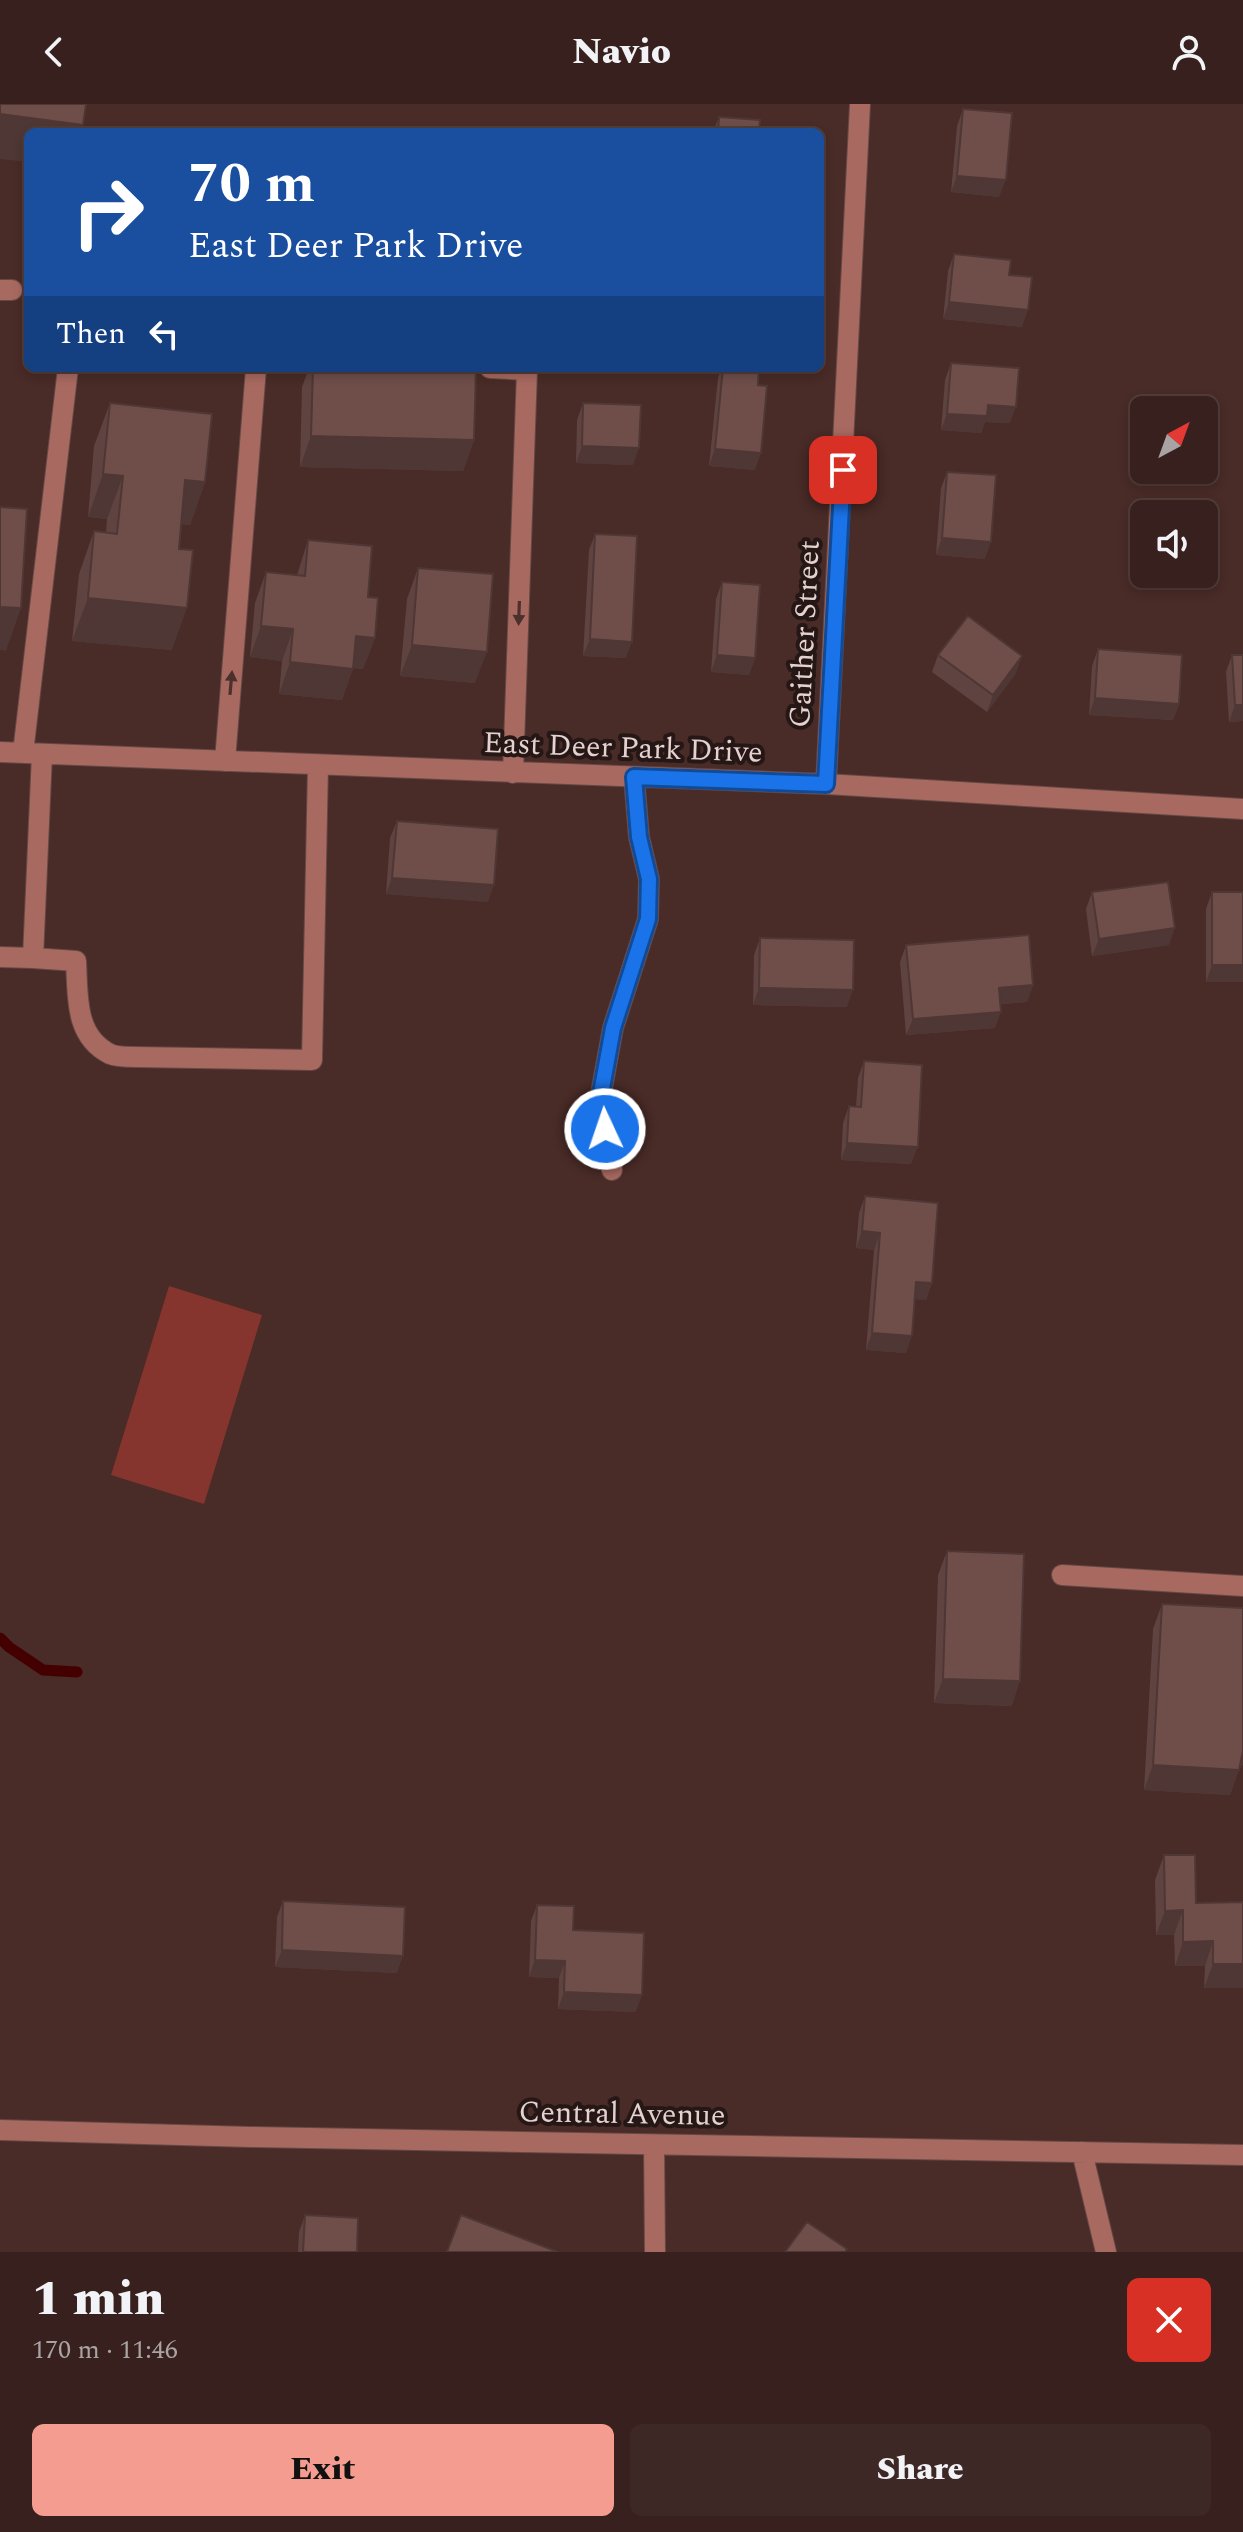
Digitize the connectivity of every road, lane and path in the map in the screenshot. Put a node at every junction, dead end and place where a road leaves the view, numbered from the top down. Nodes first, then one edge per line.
1 (860, 104) edge
2 (68, 372) edge
3 (256, 372) edge
4 (527, 372) edge
5 (0, 752) edge
6 (33, 753) junction
7 (225, 761) junction
8 (318, 765) junction
9 (513, 773) junction
10 (634, 777) junction
11 (826, 784) junction
12 (1243, 809) edge
13 (0, 957) edge
14 (33, 958) junction
15 (612, 1170) dead end
16 (1062, 1575) dead end
17 (1243, 1586) edge
18 (0, 2130) edge
19 (654, 2145) junction
20 (1082, 2152) junction
21 (1243, 2155) edge
22 (655, 2252) edge
23 (1106, 2252) edge

1 - 11 street, Gaither Street
2 - 6 street
7 -> 3 street
4 -> 9 street
5 - 6 street, East Deer Park Drive
6 - 7 street, East Deer Park Drive
6 - 14 street
7 - 8 street, East Deer Park Drive
8 - 9 street, East Deer Park Drive
8 - 14 street
9 - 10 street, East Deer Park Drive
10 - 11 street, East Deer Park Drive
10 - 15 street
11 - 12 street, East Deer Park Drive
13 - 14 street
16 - 17 street
18 - 19 street, Central Avenue
19 - 20 street, Central Avenue
19 - 22 street
20 - 21 street, Central Avenue
20 - 23 street

